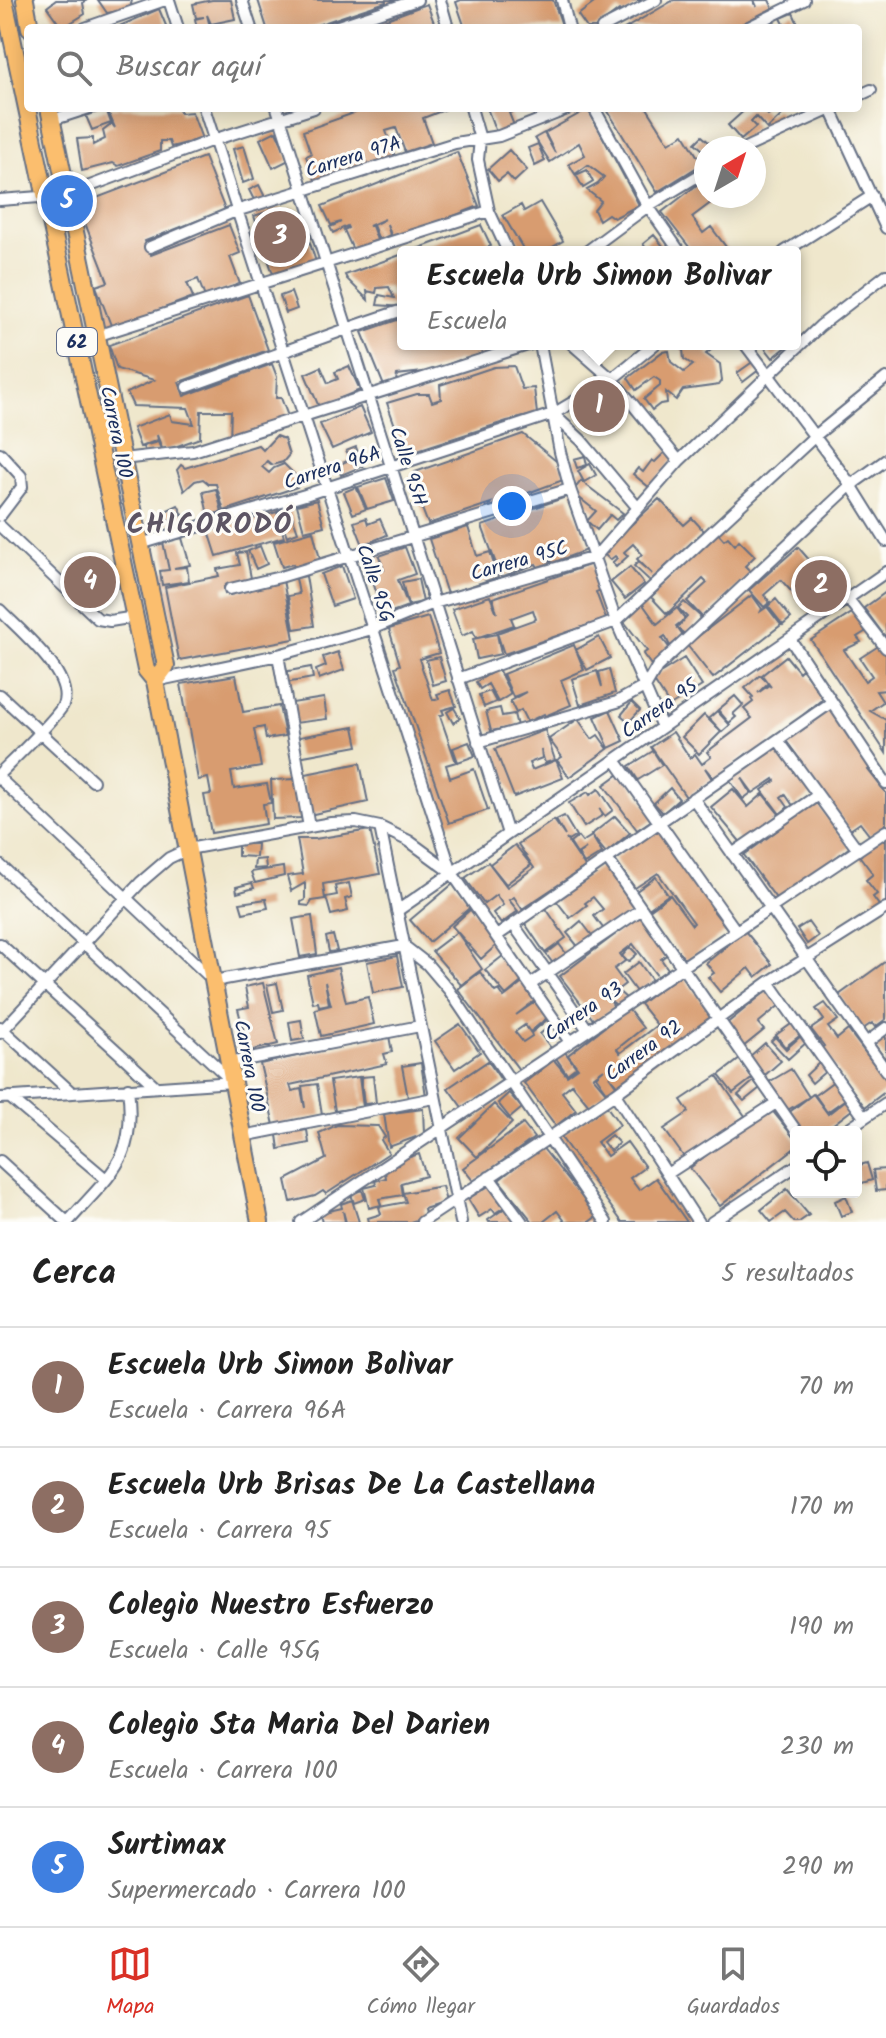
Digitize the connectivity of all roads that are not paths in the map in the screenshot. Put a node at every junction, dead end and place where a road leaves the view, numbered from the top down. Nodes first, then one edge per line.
1 (4, 0) edge
2 (25, 0) edge
3 (167, 0) edge
4 (242, 0) edge
5 (417, 0) edge
6 (440, 0) edge
7 (562, 0) edge
8 (656, 0) edge
9 (804, 0) edge
10 (29, 24) edge
11 (97, 24) edge
12 (176, 24) edge
13 (250, 24) edge
14 (344, 24) edge
15 (447, 24) edge
16 (568, 24) edge
17 (610, 24) edge
18 (755, 24) edge
19 (6, 34) edge
20 (871, 90) dead end
21 (862, 94) edge
22 (24, 108) edge
23 (25, 112) edge
24 (205, 112) edge
25 (472, 112) edge
26 (560, 112) edge
27 (596, 112) edge
28 (823, 112) edge
29 (834, 112) edge
30 (278, 113) edge
31 (50, 114) edge
32 (766, 138) edge
33 (480, 139) junction
34 (213, 140) junction
35 (694, 178) edge
36 (303, 190) junction
37 (66, 195) junction
38 (872, 196) junction
39 (46, 198) junction
40 (0, 200) edge
41 (648, 206) junction
42 (236, 211) junction
43 (489, 211) junction
44 (886, 228) edge
45 (505, 246) edge
46 (594, 246) edge
47 (676, 246) edge
48 (793, 246) edge
49 (150, 247) dead end
50 (326, 264) junction
51 (886, 275) edge
52 (261, 285) junction
53 (397, 312) edge
54 (346, 328) junction
55 (96, 336) junction
56 (801, 345) edge
57 (513, 350) edge
58 (541, 350) edge
59 (579, 350) edge
60 (648, 350) edge
61 (750, 350) edge
62 (796, 350) edge
63 (283, 354) junction
64 (769, 376) junction
65 (886, 378) edge
66 (612, 379) junction
67 (187, 387) dead end
68 (369, 397) junction
69 (553, 414) junction
70 (303, 418) junction
71 (815, 436) junction
72 (0, 453) edge
73 (122, 459) junction
74 (886, 460) edge
75 (679, 461) junction
76 (391, 467) junction
77 (851, 485) junction
78 (326, 488) junction
79 (570, 489) junction
80 (638, 508) junction
81 (0, 516) edge
82 (0, 526) edge
83 (413, 536) junction
84 (886, 541) edge
85 (140, 544) junction
86 (348, 556) junction
87 (595, 557) junction
88 (886, 572) edge
89 (230, 589) dead end
90 (848, 599) junction
91 (434, 603) junction
92 (0, 610) edge
93 (135, 617) junction
94 (616, 621) junction
95 (372, 629) junction
96 (790, 639) junction
97 (886, 648) edge
98 (278, 655) junction
99 (458, 679) junction
100 (155, 681) junction
101 (646, 686) junction
102 (0, 695) edge
103 (832, 702) junction
104 (662, 727) junction
105 (40, 732) junction
106 (778, 740) junction
107 (478, 742) junction
108 (615, 760) junction
109 (0, 776) edge
110 (93, 781) dead end
111 (886, 783) edge
112 (818, 795) junction
113 (693, 798) junction
114 (659, 822) junction
115 (309, 827) junction
116 (380, 827) junction
117 (886, 831) edge
118 (508, 834) junction
119 (188, 849) junction
120 (858, 850) junction
121 (732, 854) junction
122 (607, 859) junction
123 (0, 865) edge
124 (452, 873) junction
125 (127, 897) junction
126 (771, 908) junction
127 (886, 908) edge
128 (642, 909) junction
129 (397, 911) junction
130 (513, 924) junction
131 (736, 931) junction
132 (498, 935) junction
133 (0, 944) edge
134 (84, 944) junction
135 (404, 946) junction
136 (806, 959) junction
137 (682, 967) junction
138 (547, 973) junction
139 (214, 981) junction
140 (769, 982) junction
141 (531, 984) junction
142 (44, 986) junction
143 (718, 1018) junction
144 (420, 1026) junction
145 (886, 1028) edge
146 (1, 1030) edge
147 (588, 1030) junction
148 (570, 1042) junction
149 (866, 1043) junction
150 (229, 1063) junction
151 (886, 1071) edge
152 (233, 1082) junction
153 (509, 1082) junction
154 (154, 1085) junction
155 (128, 1088) junction
156 (71, 1092) junction
157 (615, 1094) junction
158 (4, 1097) edge
159 (434, 1098) junction
160 (776, 1103) junction
161 (886, 1103) edge
162 (864, 1117) junction
163 (793, 1126) edge
164 (851, 1126) edge
165 (441, 1128) junction
166 (243, 1136) junction
167 (548, 1138) junction
168 (0, 1161) edge
169 (790, 1170) edge
170 (667, 1174) junction
171 (489, 1177) junction
172 (106, 1179) junction
173 (455, 1200) junction
174 (67, 1222) edge
175 (260, 1222) edge
176 (301, 1222) edge
177 (422, 1222) edge
178 (461, 1222) edge
179 (522, 1222) edge
180 (606, 1222) edge
181 (698, 1222) edge
182 (712, 1222) edge

1 - 19 highway, Carrera 100 / 62
2 - 10 highway
3 - 11 street
3 - 12 street
4 - 13 street
5 - 14 street
6 - 15 street
7 - 16 street
8 - 17 street
9 - 18 street
19 - 22 highway, Carrera 100 / 62
20 - 21 street
23 - 39 highway, Carrera 100 / 62
24 - 34 street, Calle 95G
25 - 33 street
26 - 33 street, Carrera 97A
27 - 41 street
28 - 32 street
29 - 38 street
30 - 34 street
30 - 36 street, Calle 95H
31 - 37 highway, Carrera 100 / 62
33 - 36 street, Carrera 97A
33 - 43 street
34 - 37 street
34 - 42 street, Calle 95G
35 - 41 street
36 - 42 street, Carrera 97A
36 - 50 street, Calle 95H
37 - 39 street
37 - 55 highway, Carrera 100 / 62
38 - 44 street
38 - 48 street
39 - 40 street
39 - 93 highway, Carrera 100 / 62
41 - 46 street
41 - 47 street
42 - 49 street, Carrera 97A
42 - 52 street, Calle 95G
43 - 45 street
43 - 50 street
50 - 52 street
50 - 54 street, Calle 95H
51 - 56 street, Carrera 95C
52 - 55 street
52 - 63 street, Calle 95G
53 - 54 street
54 - 63 street
54 - 68 street, Calle 95H
55 - 73 highway, Carrera 100 / 62
57 - 68 street
58 - 69 street
59 - 66 street
60 - 66 street, Carrera 96A
61 - 64 street
62 - 64 street, Carrera 95C
63 - 67 street
63 - 70 street, Calle 95G
64 - 71 street
64 - 75 street, Carrera 95C
65 - 71 street
66 - 69 street, Carrera 96A
66 - 75 street
68 - 70 street
68 - 76 street, Calle 95H
69 - 76 street, Carrera 96A
69 - 79 street
69 - 80 street
70 - 73 street
70 - 78 street, Calle 95G
71 - 77 street
71 - 94 street
72 - 81 street
73 - 85 highway, Carrera 100 / 62
74 - 77 street
75 - 80 street, Carrera 95C
76 - 78 street, Carrera 96A
76 - 83 street, Calle 95H
77 - 84 street
77 - 101 street
78 - 85 street, Carrera 96A
78 - 86 street, Calle 95G
79 - 83 street
79 - 87 street
80 - 87 street, Carrera 95C
82 - 93 street
83 - 86 street
83 - 91 street, Calle 95H
85 - 100 highway, Carrera 100 / 62
86 - 89 street
86 - 95 street, Calle 95G
87 - 91 street, Carrera 95C
87 - 94 street
88 - 90 street, Carrera 95
90 - 96 street, Carrera 95
90 - 97 street
91 - 95 street, Carrera 95C
91 - 99 street, Calle 95H
92 - 105 street
93 - 100 highway, Carrera 100 / 62
94 - 99 street
94 - 101 street
95 - 98 street, Carrera 95C
95 - 124 street, Calle 95G
96 - 103 street
96 - 104 street, Carrera 95
98 - 100 street, Carrera 95C
98 - 115 street
99 - 107 street, Calle 95H
100 - 119 highway, Carrera 100 / 62
101 - 104 street
101 - 107 street
102 - 105 street
103 - 106 street
103 - 111 street
104 - 108 street, Carrera 95
105 - 109 street
105 - 110 street
106 - 112 street
106 - 113 street
107 - 118 street, Calle 95H
108 - 114 street
108 - 118 street, Carrera 95
109 - 125 street
112 - 120 street
112 - 121 street
113 - 114 street
113 - 121 street
114 - 122 street
114 - 131 street
115 - 116 street
115 - 119 street
116 - 124 street
116 - 129 street
117 - 120 street, Carrera 93
118 - 124 street, Carrera 95
119 - 125 street
119 - 139 highway, Carrera 100 / 62
120 - 126 street, Carrera 93
121 - 126 street
122 - 128 street
122 - 130 street
123 - 134 street
124 - 129 street, Carrera 95
124 - 132 street, Calle 95G
125 - 134 street
125 - 139 street
126 - 131 street, Carrera 93
126 - 136 street
127 - 136 street, Carrera 92
128 - 137 street
128 - 138 street
129 - 135 street
130 - 132 street
130 - 138 street
131 - 137 street, Carrera 93
132 - 141 street, Calle 95G
133 - 142 street
134 - 142 street
134 - 152 street
135 - 139 street
135 - 144 street
135 - 153 street
136 - 140 street, Carrera 92
136 - 149 street
137 - 143 street
137 - 147 street, Carrera 93
138 - 141 street
138 - 147 street
139 - 150 highway, Carrera 100 / 62
140 - 143 street, Carrera 92
140 - 162 street
141 - 148 street, Calle 95G
142 - 146 street
142 - 154 street
143 - 157 street, Carrera 92
143 - 160 street
144 - 150 street
144 - 159 street
145 - 149 street
146 - 156 street
147 - 148 street, Carrera 93
148 - 153 street, Carrera 93
149 - 151 street
150 - 152 highway, Carrera 100 / 62
152 - 154 street
152 - 166 highway, Carrera 100 / 62
153 - 165 street, Carrera 93
153 - 167 street
154 - 155 street
155 - 156 street
155 - 172 street
156 - 158 street
157 - 167 street, Carrera 92
157 - 170 street
158 - 172 street
159 - 165 street
159 - 166 street
160 - 163 street
160 - 170 street
161 - 162 street
162 - 164 street
165 - 173 street
165 - 176 street, Carrera 93
166 - 175 highway, Carrera 100 / 62
167 - 171 street, Carrera 92
167 - 180 street
168 - 174 street
169 - 182 street
170 - 181 street
171 - 173 street, Carrera 92
171 - 179 street
172 - 174 street
173 - 177 street, Carrera 92
173 - 178 street

